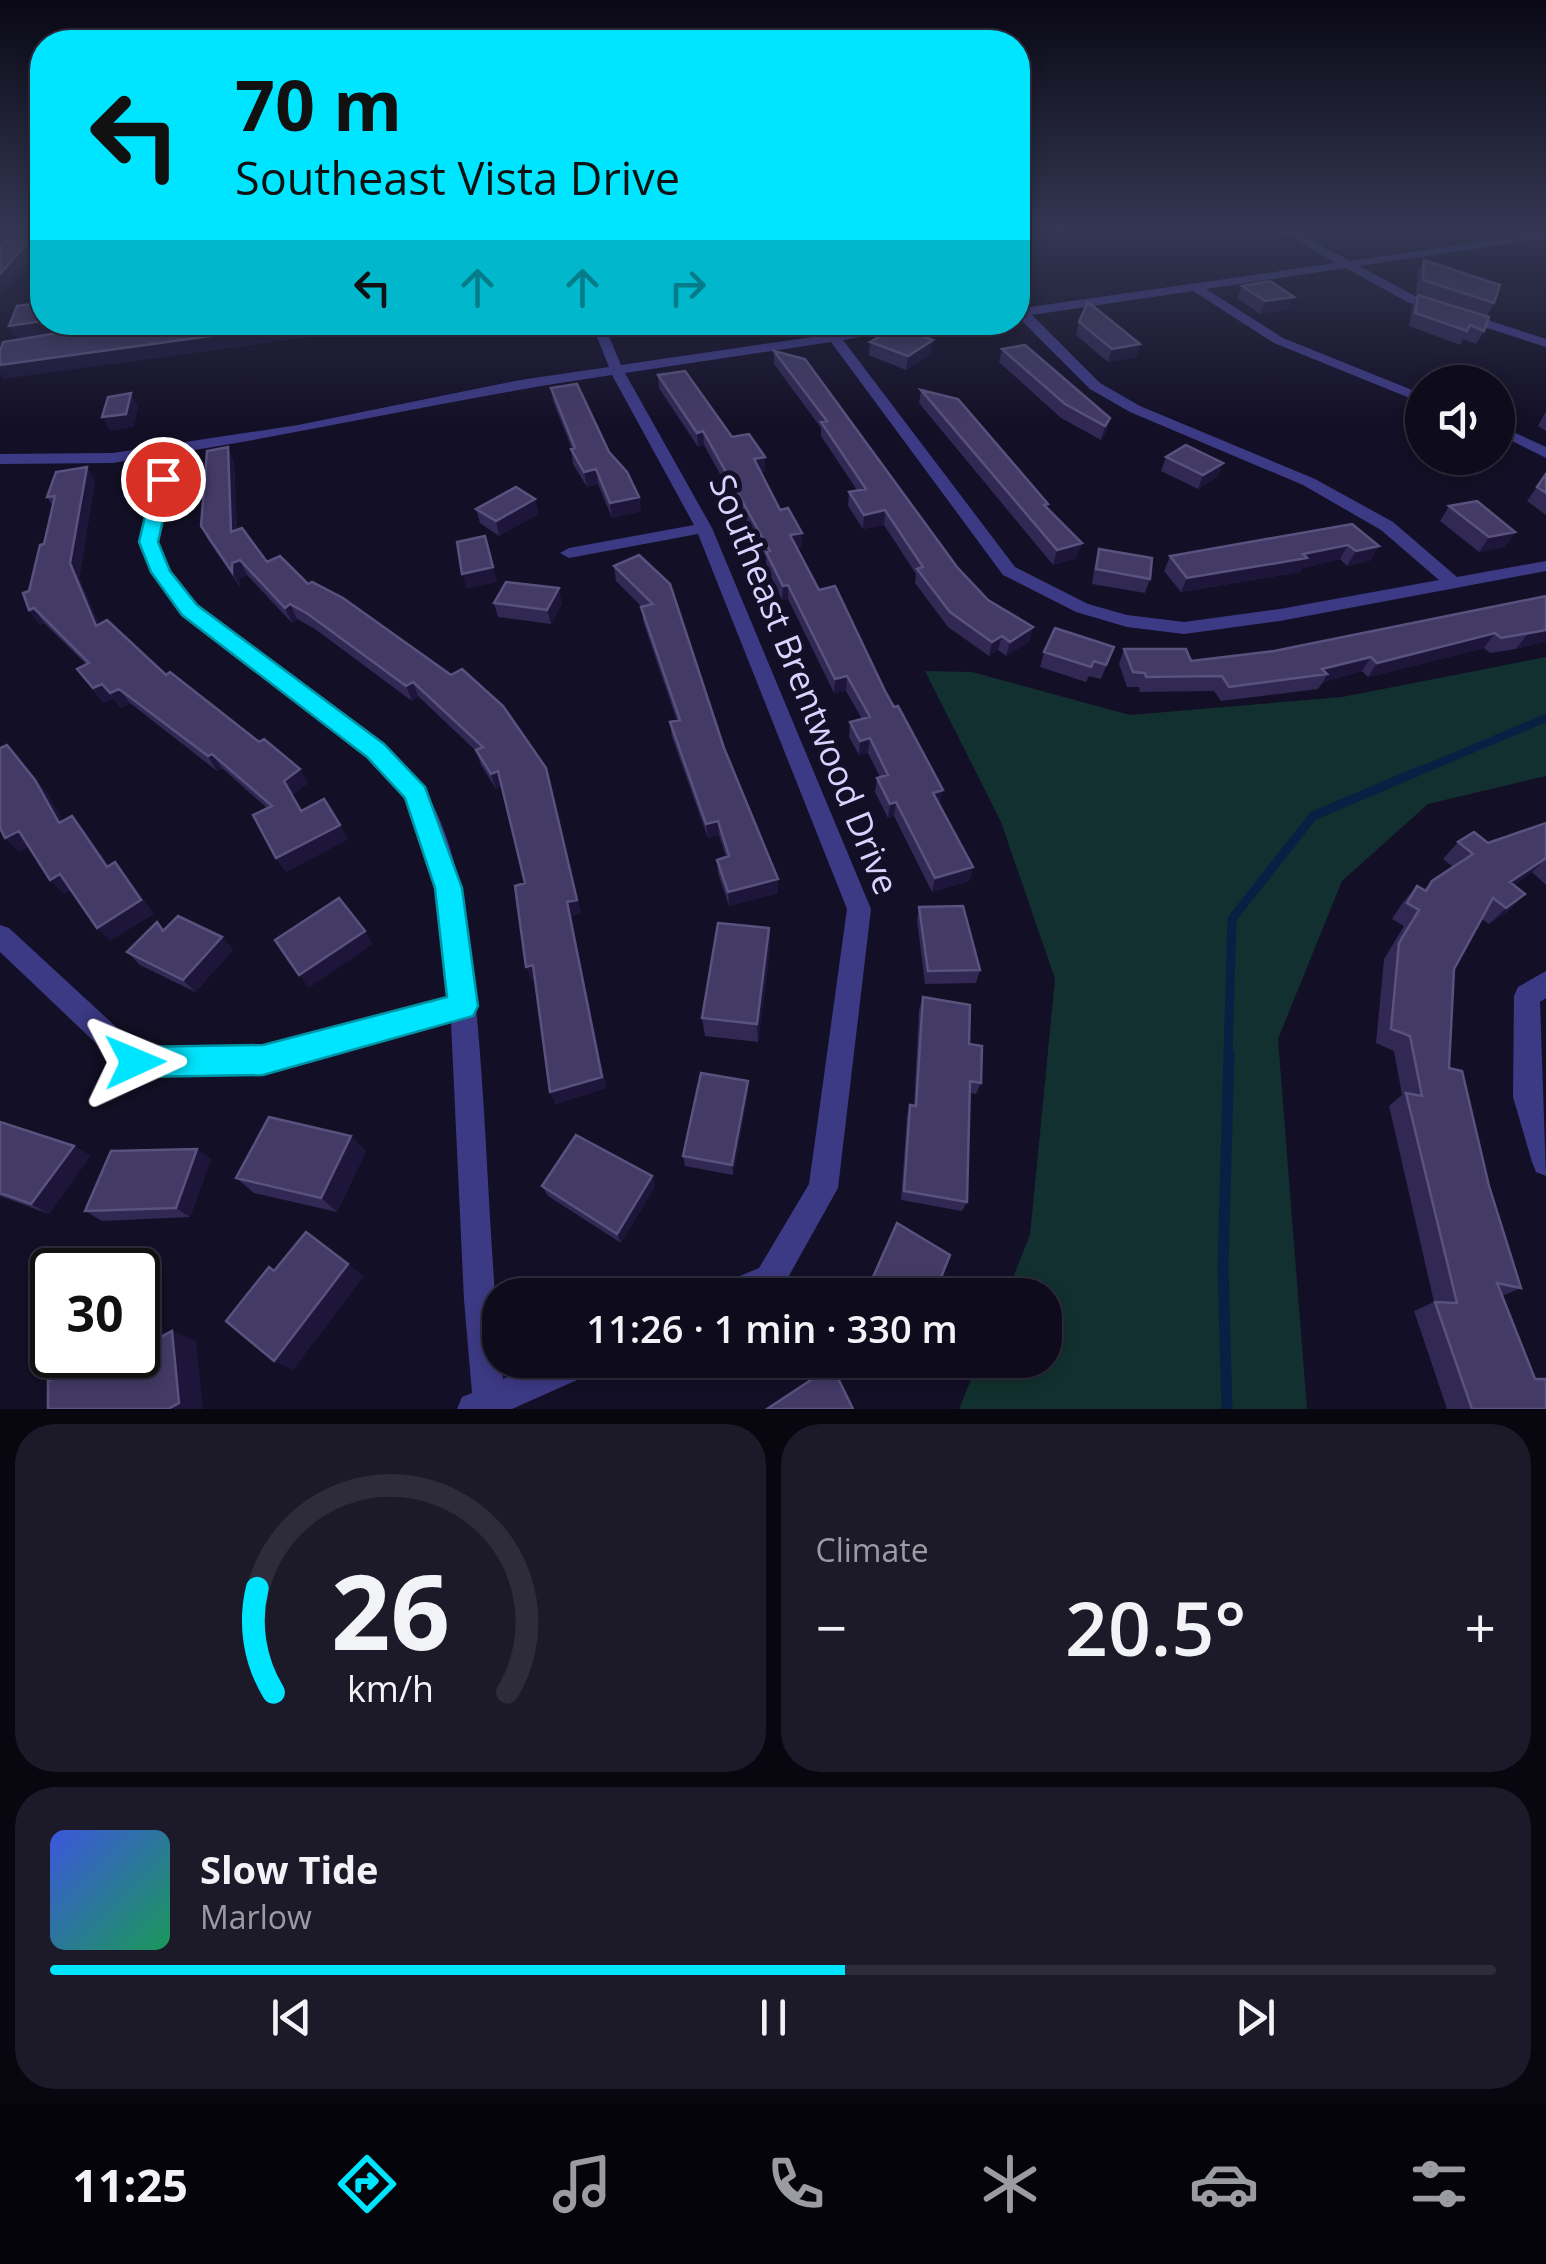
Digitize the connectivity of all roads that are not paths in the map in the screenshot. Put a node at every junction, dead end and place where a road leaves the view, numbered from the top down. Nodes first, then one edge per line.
1 (1162, 293) edge
2 (1203, 293) edge
3 (1402, 293) edge
4 (1030, 311) edge
5 (1030, 322) edge
6 (602, 335) edge
7 (833, 335) edge
8 (855, 335) edge
9 (835, 338) junction
10 (1546, 343) edge
11 (616, 369) junction
12 (1405, 392) edge
13 (1515, 438) edge
14 (170, 448) junction
15 (1546, 453) edge
16 (0, 459) edge
17 (704, 528) junction
18 (569, 553) dead end
19 (1546, 566) edge
20 (1454, 584) junction
21 (0, 936) edge
22 (1546, 983) edge
23 (463, 1006) junction
24 (1546, 1162) edge
25 (771, 1278) edge
26 (545, 1378) edge
27 (485, 1406) edge

1 - 4 street
2 - 12 street
3 - 10 street
5 - 20 street
6 - 11 street, Southeast Brentwood Drive
7 - 9 street
8 - 9 street
9 - 11 street
9 - 20 street
11 - 14 street
11 - 17 street, Southeast Brentwood Drive
13 - 15 street
14 - 16 street
14 - 23 street
17 - 18 street
17 - 25 street, Southeast Brentwood Drive
19 - 20 street
21 - 23 street
22 - 24 street
23 - 27 street
26 - 27 street

